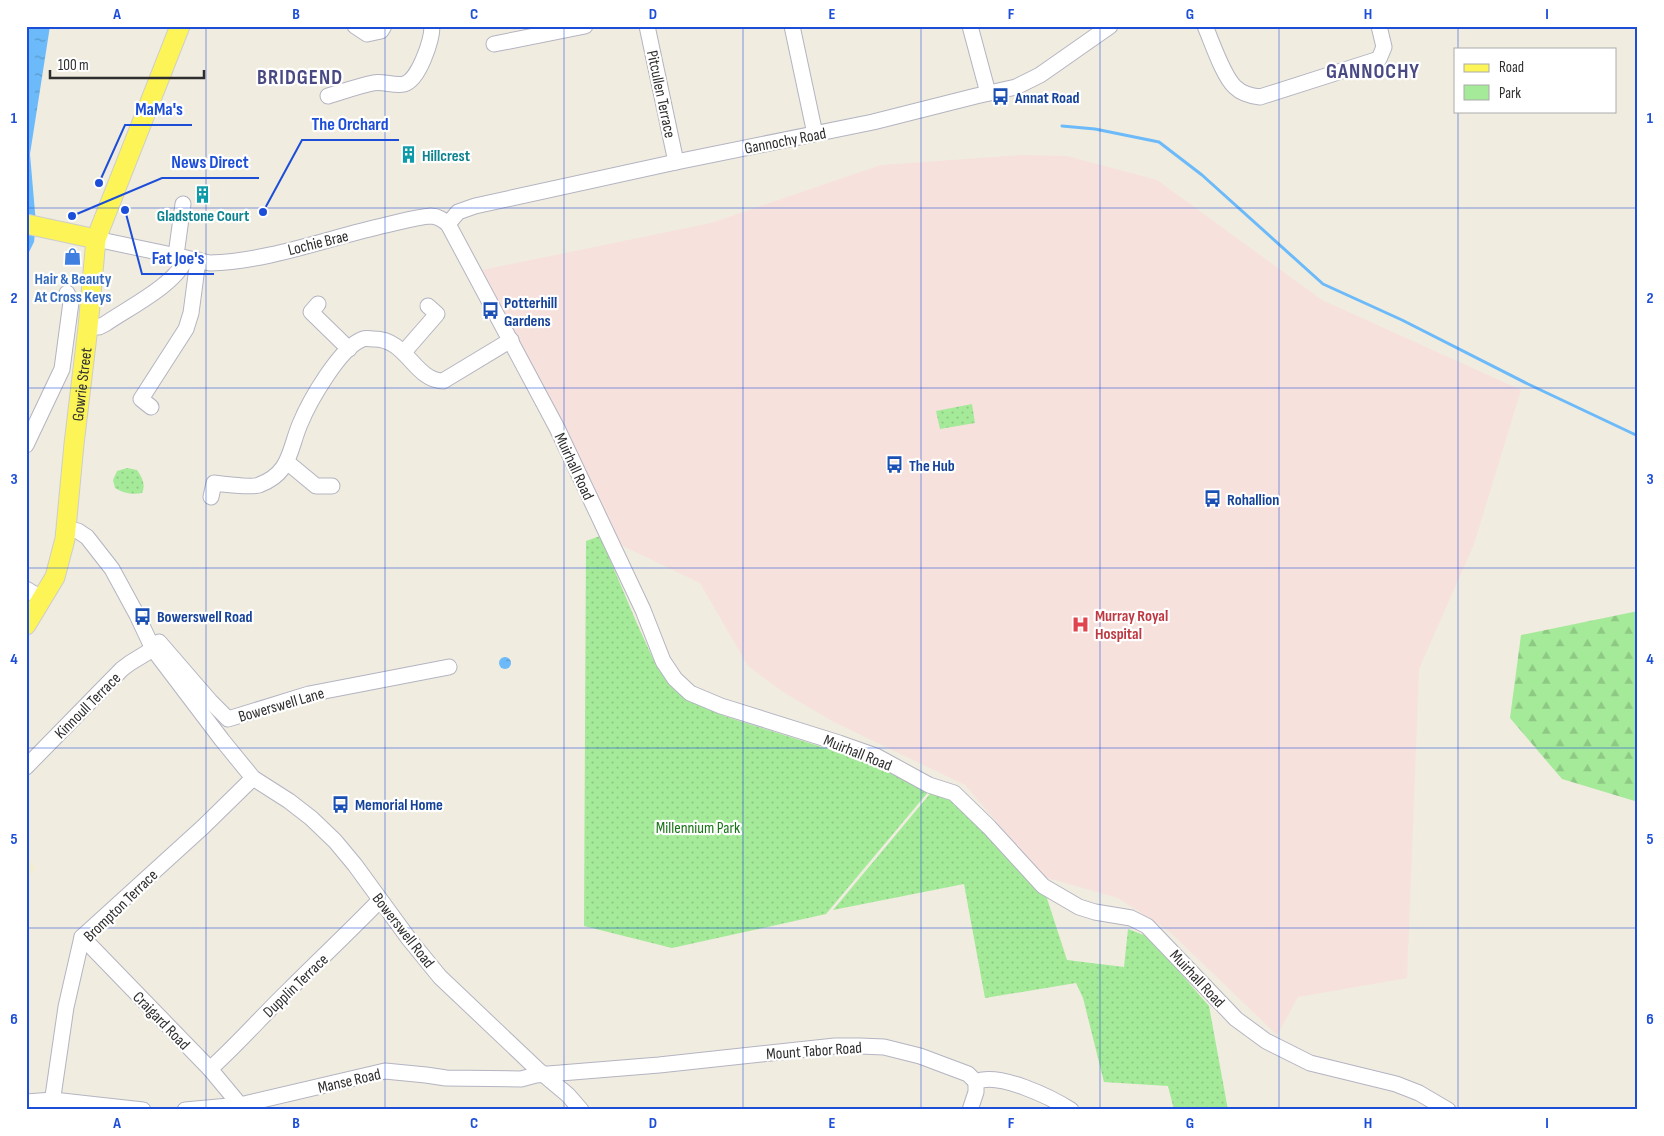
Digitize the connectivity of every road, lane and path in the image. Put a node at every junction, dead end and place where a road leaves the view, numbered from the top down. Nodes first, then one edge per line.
1 (180, 26) edge
2 (355, 26) edge
3 (384, 26) edge
4 (432, 26) edge
5 (585, 26) edge
6 (647, 26) edge
7 (792, 26) edge
8 (970, 26) edge
9 (1110, 26) edge
10 (1205, 26) edge
11 (1380, 26) edge
12 (494, 44) dead end
13 (988, 93) junction
14 (328, 96) dead end
15 (815, 134) junction
16 (676, 162) junction
17 (183, 204) dead end
18 (26, 224) edge
19 (448, 224) junction
20 (96, 239) junction
21 (187, 258) junction
22 (67, 293) dead end
23 (318, 304) dead end
24 (428, 306) dead end
25 (88, 327) junction
26 (511, 340) junction
27 (349, 349) junction
28 (404, 352) junction
29 (151, 407) dead end
30 (26, 445) edge
31 (287, 462) junction
32 (332, 486) dead end
33 (211, 497) dead end
34 (67, 529) junction
35 (26, 589) edge
36 (43, 598) junction
37 (26, 625) edge
38 (150, 643) junction
39 (449, 667) dead end
40 (26, 767) edge
41 (254, 778) junction
42 (380, 900) junction
43 (82, 937) junction
44 (210, 1069) junction
45 (544, 1074) junction
46 (976, 1082) junction
47 (26, 1102) edge
48 (270, 1104) edge
49 (52, 1105) edge
50 (240, 1105) junction
51 (143, 1110) edge
52 (185, 1110) edge
53 (581, 1110) edge
54 (970, 1110) edge
55 (1071, 1110) edge
56 (1448, 1110) edge

1 - 20 main road, Gowrie Street
2 - 3 street
4 - 14 street
5 - 12 street
6 - 16 street, Pitcullen Terrace
7 - 15 street
8 - 13 street
9 - 13 street, Gannochy Road
10 - 11 street
13 - 15 street, Gannochy Road
15 - 16 street, Gannochy Road
16 - 19 street, Gannochy Road
17 - 21 street
18 - 20 main road
19 - 21 street, Lochie Brae
19 - 26 street, Muirhall Road
20 - 21 street, Lochie Brae
20 - 25 main road, Gowrie Street
21 - 25 street
21 - 29 street
22 - 30 street
23 - 27 street
24 - 28 street
25 - 34 main road, Gowrie Street
26 - 28 street
26 - 56 street, Muirhall Road
27 - 28 street
27 - 31 street
31 - 32 street
31 - 33 street
34 - 36 main road, Gowrie Street
34 - 38 street, Bowerswell Road
35 - 36 street
36 - 37 main road, Gowrie Street
38 - 39 street, Bowerswell Lane
38 - 40 street, Kinnoull Terrace
38 - 41 street, Bowerswell Road
41 - 42 street, Bowerswell Road
41 - 43 street, Brompton Terrace
42 - 44 street, Dupplin Terrace
42 - 45 street, Bowerswell Road
43 - 44 street, Craigard Road
43 - 49 street, Brompton Terrace
44 - 50 street, Craigard Road
45 - 46 street, Mount Tabor Road
45 - 48 street, Manse Road
45 - 53 street, Bowerswell Road
46 - 54 street
46 - 55 street
47 - 49 street
48 - 50 street, Manse Road
49 - 51 street
50 - 52 street, Manse Road

